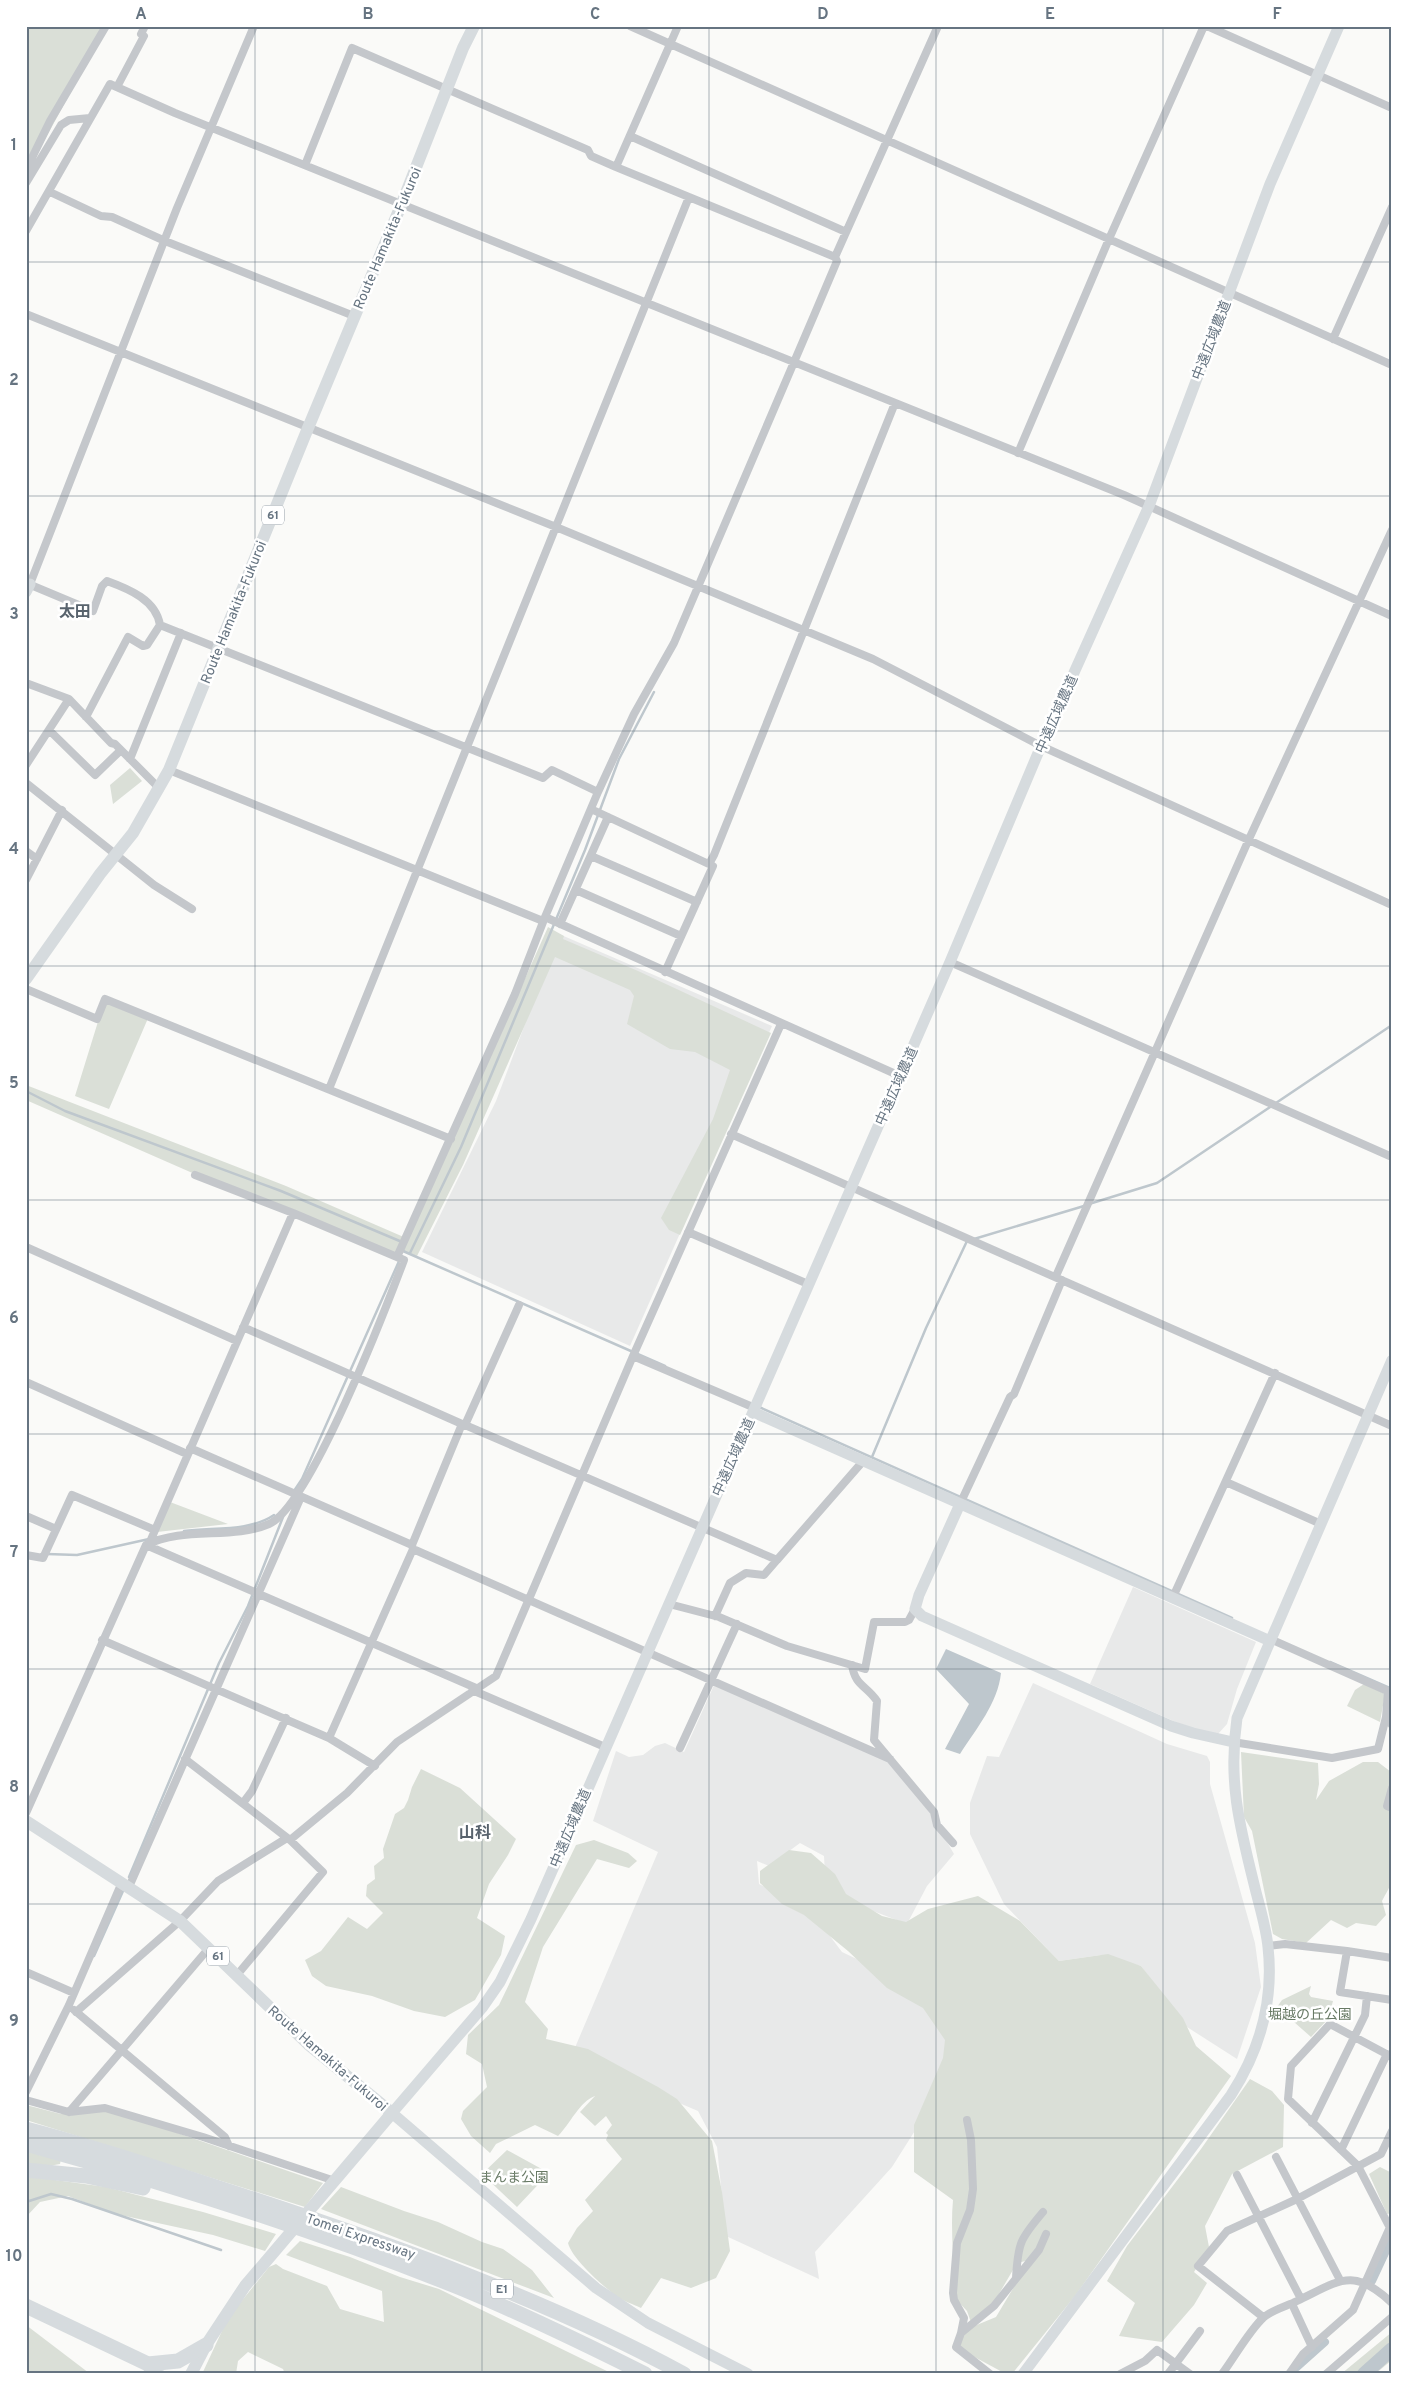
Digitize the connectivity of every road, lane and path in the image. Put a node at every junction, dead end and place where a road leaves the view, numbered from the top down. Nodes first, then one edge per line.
1 (106, 26) edge
2 (145, 26) edge
3 (254, 26) edge
4 (474, 26) edge
5 (630, 26) edge
6 (678, 26) edge
7 (938, 26) edge
8 (1206, 26) edge
9 (1339, 26) edge
10 (670, 44) junction
11 (1317, 76) junction
12 (117, 87) junction
13 (447, 89) junction
14 (1392, 108) edge
15 (90, 118) junction
16 (213, 127) junction
17 (630, 136) junction
18 (888, 140) junction
19 (305, 165) junction
20 (616, 167) junction
21 (26, 170) edge
22 (26, 183) edge
23 (50, 192) junction
24 (689, 197) junction
25 (402, 204) junction
26 (1392, 207) edge
27 (26, 231) edge
28 (846, 232) junction
29 (1109, 239) junction
30 (165, 241) junction
31 (835, 257) junction
32 (1229, 293) junction
33 (647, 302) junction
34 (26, 314) edge
35 (354, 316) junction
36 (1333, 339) junction
37 (121, 353) junction
38 (793, 361) junction
39 (1392, 365) edge
40 (895, 402) junction
41 (308, 428) junction
42 (1018, 452) junction
43 (1148, 506) junction
44 (556, 527) junction
45 (1392, 530) edge
46 (27, 586) edge
47 (698, 587) junction
48 (1360, 602) junction
49 (1392, 616) edge
50 (160, 625) junction
51 (804, 630) junction
52 (181, 633) junction
53 (219, 649) junction
54 (26, 683) edge
55 (69, 700) junction
56 (86, 717) junction
57 (49, 730) junction
58 (1041, 746) junction
59 (468, 748) junction
60 (121, 750) junction
61 (130, 759) junction
62 (26, 765) edge
63 (169, 770) junction
64 (26, 783) edge
65 (160, 789) junction
66 (598, 792) junction
67 (591, 809) junction
68 (62, 810) junction
69 (608, 817) junction
70 (1249, 839) junction
71 (26, 851) edge
72 (116, 854) junction
73 (591, 856) junction
74 (37, 860) junction
75 (709, 864) junction
76 (417, 872) junction
77 (26, 880) edge
78 (576, 890) junction
79 (697, 902) junction
80 (1392, 905) edge
81 (192, 909) dead end
82 (544, 919) junction
83 (560, 924) junction
84 (681, 936) junction
85 (950, 962) junction
86 (665, 972) junction
87 (26, 979) edge
88 (26, 989) edge
89 (781, 1024) junction
90 (1155, 1053) junction
91 (900, 1076) junction
92 (329, 1089) junction
93 (731, 1134) junction
94 (451, 1138) junction
95 (1392, 1157) edge
96 (195, 1175) dead end
97 (851, 1187) junction
98 (293, 1213) junction
99 (688, 1232) junction
100 (26, 1247) edge
101 (398, 1257) junction
102 (1059, 1278) junction
103 (808, 1284) junction
104 (519, 1305) dead end
105 (243, 1327) junction
106 (237, 1341) junction
107 (633, 1356) junction
108 (1392, 1360) edge
109 (1275, 1373) junction
110 (357, 1376) junction
111 (26, 1382) edge
112 (754, 1410) junction
113 (1368, 1415) junction
114 (464, 1425) junction
115 (1392, 1426) edge
116 (189, 1451) junction
117 (864, 1460) junction
118 (581, 1474) junction
119 (1226, 1482) junction
120 (298, 1496) junction
121 (960, 1504) junction
122 (26, 1516) edge
123 (1321, 1524) junction
124 (702, 1527) junction
125 (56, 1529) junction
126 (155, 1530) junction
127 (148, 1544) junction
128 (412, 1547) junction
129 (26, 1555) edge
130 (776, 1560) junction
131 (257, 1594) junction
132 (1173, 1597) junction
133 (527, 1601) junction
134 (669, 1604) junction
135 (915, 1609) junction
136 (716, 1616) junction
137 (736, 1624) junction
138 (102, 1640) junction
139 (1270, 1640) junction
140 (371, 1642) junction
141 (648, 1652) junction
142 (852, 1665) junction
143 (711, 1680) junction
144 (216, 1688) junction
145 (474, 1689) junction
146 (1390, 1692) edge
147 (1386, 1717) junction
148 (286, 1718) junction
149 (1392, 1725) edge
150 (329, 1738) junction
151 (1233, 1742) junction
152 (605, 1747) junction
153 (680, 1748) dead end
154 (185, 1759) junction
155 (890, 1759) junction
156 (375, 1766) junction
157 (1392, 1788) edge
158 (243, 1803) junction
159 (1392, 1808) edge
160 (26, 1813) edge
161 (26, 1820) edge
162 (289, 1839) junction
163 (953, 1844) dead end
164 (125, 1884) junction
165 (180, 1921) junction
166 (1268, 1946) junction
167 (209, 1948) junction
168 (1347, 1951) junction
169 (1392, 1958) edge
170 (26, 1972) edge
171 (237, 1974) junction
172 (74, 1993) junction
173 (1367, 1996) junction
174 (1392, 2000) edge
175 (69, 2005) junction
176 (76, 2012) junction
177 (1354, 2036) junction
178 (122, 2050) junction
179 (1389, 2055) edge
180 (26, 2092) edge
181 (26, 2100) edge
182 (69, 2112) junction
183 (392, 2114) junction
184 (967, 2120) dead end
185 (1312, 2123) junction
186 (26, 2129) edge
187 (1392, 2131) edge
188 (26, 2144) edge
189 (229, 2146) junction
190 (1341, 2150) junction
191 (1276, 2157) dead end
192 (1358, 2166) junction
193 (26, 2170) edge
194 (1236, 2175) dead end
195 (335, 2181) junction
196 (1297, 2199) junction
197 (1043, 2212) dead end
198 (1257, 2217) junction
199 (288, 2221) junction
200 (310, 2225) junction
201 (1390, 2231) edge
202 (1046, 2234) dead end
203 (1016, 2278) junction
204 (1340, 2280) junction
205 (1365, 2282) junction
206 (1301, 2299) junction
207 (1392, 2303) edge
208 (1292, 2304) junction
209 (26, 2306) edge
210 (1263, 2317) junction
211 (1392, 2317) edge
212 (1200, 2331) dead end
213 (961, 2333) junction
214 (206, 2345) junction
215 (1312, 2347) junction
216 (1176, 2364) junction
217 (152, 2369) edge
218 (1133, 2371) edge
219 (191, 2374) edge
220 (645, 2374) edge
221 (684, 2374) edge
222 (748, 2374) edge
223 (990, 2374) edge
224 (1024, 2374) edge
225 (1120, 2374) edge
226 (1168, 2374) edge
227 (1190, 2374) edge
228 (1222, 2374) edge
229 (1289, 2374) edge
230 (1326, 2374) edge

1 - 21 street
2 - 12 street
3 - 16 street
4 - 13 main road, Route Hamakita-Fukuroi / 61
5 - 10 street
6 - 10 street
7 - 18 street
8 - 11 street
8 - 29 street
9 - 11 street, 中遠広域農道
10 - 17 street
10 - 18 street
11 - 14 street
11 - 32 street, 中遠広域農道
12 - 15 street
12 - 16 street
13 - 19 street
13 - 20 street
13 - 25 main road, Route Hamakita-Fukuroi / 61
15 - 22 street
15 - 23 street
16 - 19 street
16 - 30 street
17 - 20 street
17 - 28 street
18 - 28 street
18 - 29 street
19 - 25 street
20 - 24 street
23 - 27 street
23 - 30 street
24 - 31 street
24 - 33 street
25 - 33 street
25 - 35 main road, Route Hamakita-Fukuroi / 61
26 - 36 street
28 - 31 street
29 - 32 street
29 - 42 street
30 - 35 street
30 - 37 street
31 - 38 street
32 - 36 street
32 - 43 street, 中遠広域農道
33 - 38 street
33 - 44 street
34 - 37 street
35 - 41 main road, Route Hamakita-Fukuroi / 61
36 - 39 street
37 - 41 street
37 - 46 street
38 - 40 street
38 - 47 street
40 - 42 street
40 - 51 street
41 - 44 street
41 - 53 main road, Route Hamakita-Fukuroi / 61
42 - 43 street
43 - 48 street
43 - 58 street, 中遠広域農道
44 - 47 street
44 - 59 street
45 - 48 street
46 - 50 street
47 - 51 street
47 - 66 street
48 - 49 street
48 - 70 street
50 - 52 street
50 - 56 street
51 - 58 street
51 - 75 street
52 - 53 street
52 - 61 street
53 - 59 street
53 - 63 main road, Route Hamakita-Fukuroi / 61
54 - 55 street
55 - 56 street
55 - 57 street
56 - 60 street
57 - 60 street
57 - 62 street
58 - 70 street
58 - 85 street, 中遠広域農道
59 - 66 street
59 - 76 street
60 - 61 street
61 - 65 street
63 - 65 main road, Route Hamakita-Fukuroi / 61
63 - 76 street
64 - 68 street
65 - 72 main road, Route Hamakita-Fukuroi / 61
66 - 67 street
67 - 69 street
67 - 82 street
68 - 72 street
68 - 74 street
69 - 73 street
69 - 75 street
70 - 80 street
70 - 90 street
71 - 74 street
72 - 81 street
72 - 87 main road, Route Hamakita-Fukuroi / 61
73 - 78 street
73 - 79 street
74 - 77 street
75 - 79 street
76 - 82 street
76 - 92 street
78 - 83 street
78 - 84 street
79 - 84 street
82 - 83 street
82 - 94 street
83 - 86 street
84 - 86 street
85 - 90 street
85 - 91 street, 中遠広域農道
86 - 89 street
88 - 92 street
89 - 91 street
89 - 93 street
90 - 95 street
90 - 102 street
91 - 97 street, 中遠広域農道
92 - 94 street
93 - 97 street
93 - 99 street
94 - 101 street
96 - 98 street
97 - 102 street
97 - 103 street, 中遠広域農道
98 - 101 street
98 - 105 street
99 - 103 street
99 - 107 street
100 - 106 street
101 - 110 street
102 - 109 street
102 - 121 street
103 - 112 street, 中遠広域農道
104 - 114 street
105 - 106 street
105 - 110 street
106 - 116 street
107 - 112 street
107 - 118 street
108 - 113 street
109 - 113 street
109 - 119 street
110 - 114 street
110 - 120 street
111 - 116 street
112 - 117 street
112 - 124 street, 中遠広域農道
113 - 115 street
113 - 123 street
114 - 118 street
114 - 128 street
116 - 120 street
116 - 126 street
117 - 121 street
117 - 130 street
118 - 124 street
118 - 133 street
119 - 123 street
119 - 132 street
120 - 127 street
120 - 128 street
120 - 131 street
121 - 132 street
121 - 135 street
122 - 125 street
123 - 139 street
124 - 130 street
124 - 134 street, 中遠広域農道
125 - 126 street
125 - 129 street
126 - 127 street
127 - 131 street
127 - 138 street
128 - 133 street
128 - 140 street
130 - 136 street
131 - 140 street
131 - 144 street
132 - 139 street
133 - 141 street
133 - 145 street
134 - 136 street
134 - 141 street, 中遠広域農道
135 - 142 street
135 - 151 street
136 - 137 street
137 - 142 street
137 - 143 street
138 - 144 street
138 - 160 street
139 - 146 street
139 - 151 street
140 - 145 street
140 - 150 street
141 - 143 street
141 - 152 street, 中遠広域農道
142 - 155 street
143 - 153 street
143 - 155 street
144 - 148 street
144 - 154 street
145 - 152 street
145 - 156 street
146 - 147 street
147 - 149 street
147 - 151 street
148 - 150 street
148 - 158 street
150 - 156 street
151 - 166 street
152 - 183 street, 中遠広域農道
154 - 158 street
154 - 164 street
155 - 163 street
156 - 162 street
157 - 159 street
158 - 162 street
161 - 164 main road, Route Hamakita-Fukuroi / 61
162 - 165 street
162 - 171 street
164 - 165 main road, Route Hamakita-Fukuroi / 61
164 - 172 street
165 - 167 main road, Route Hamakita-Fukuroi / 61
165 - 176 street
166 - 168 street
166 - 224 street
167 - 171 main road, Route Hamakita-Fukuroi / 61
167 - 178 street
168 - 169 street
168 - 173 street
170 - 172 street
171 - 183 main road, Route Hamakita-Fukuroi / 61
172 - 175 street
173 - 174 street
173 - 177 street
175 - 176 street
175 - 180 street
176 - 178 street
177 - 179 street
177 - 185 street
177 - 185 street
178 - 182 street
178 - 189 street
179 - 190 street
181 - 182 street
182 - 189 street
183 - 195 main road, Route Hamakita-Fukuroi
183 - 222 street
184 - 213 street
185 - 190 street
186 - 199 highway, Tomei Expressway
187 - 192 street
188 - 199 highway, Tomei Expressway
189 - 195 street
190 - 192 street
191 - 196 street
192 - 196 street
192 - 201 street
193 - 199 highway
194 - 198 street
195 - 214 main road, Route Hamakita-Fukuroi
196 - 198 street
196 - 204 street
197 - 203 street
198 - 206 street
198 - 210 street
199 - 200 highway
200 - 220 highway, Tomei Expressway / E1
200 - 221 highway, Tomei Expressway / E1
201 - 205 street
202 - 203 street
203 - 213 street
204 - 205 street
204 - 206 street
205 - 207 street
205 - 215 street
206 - 208 street
208 - 210 street
208 - 215 street
209 - 217 highway
210 - 228 street
211 - 230 street
212 - 216 street
213 - 223 street
214 - 217 highway
214 - 219 main road, Route Hamakita-Fukuroi
215 - 229 street
216 - 218 street
216 - 226 street
216 - 227 street
218 - 225 street

